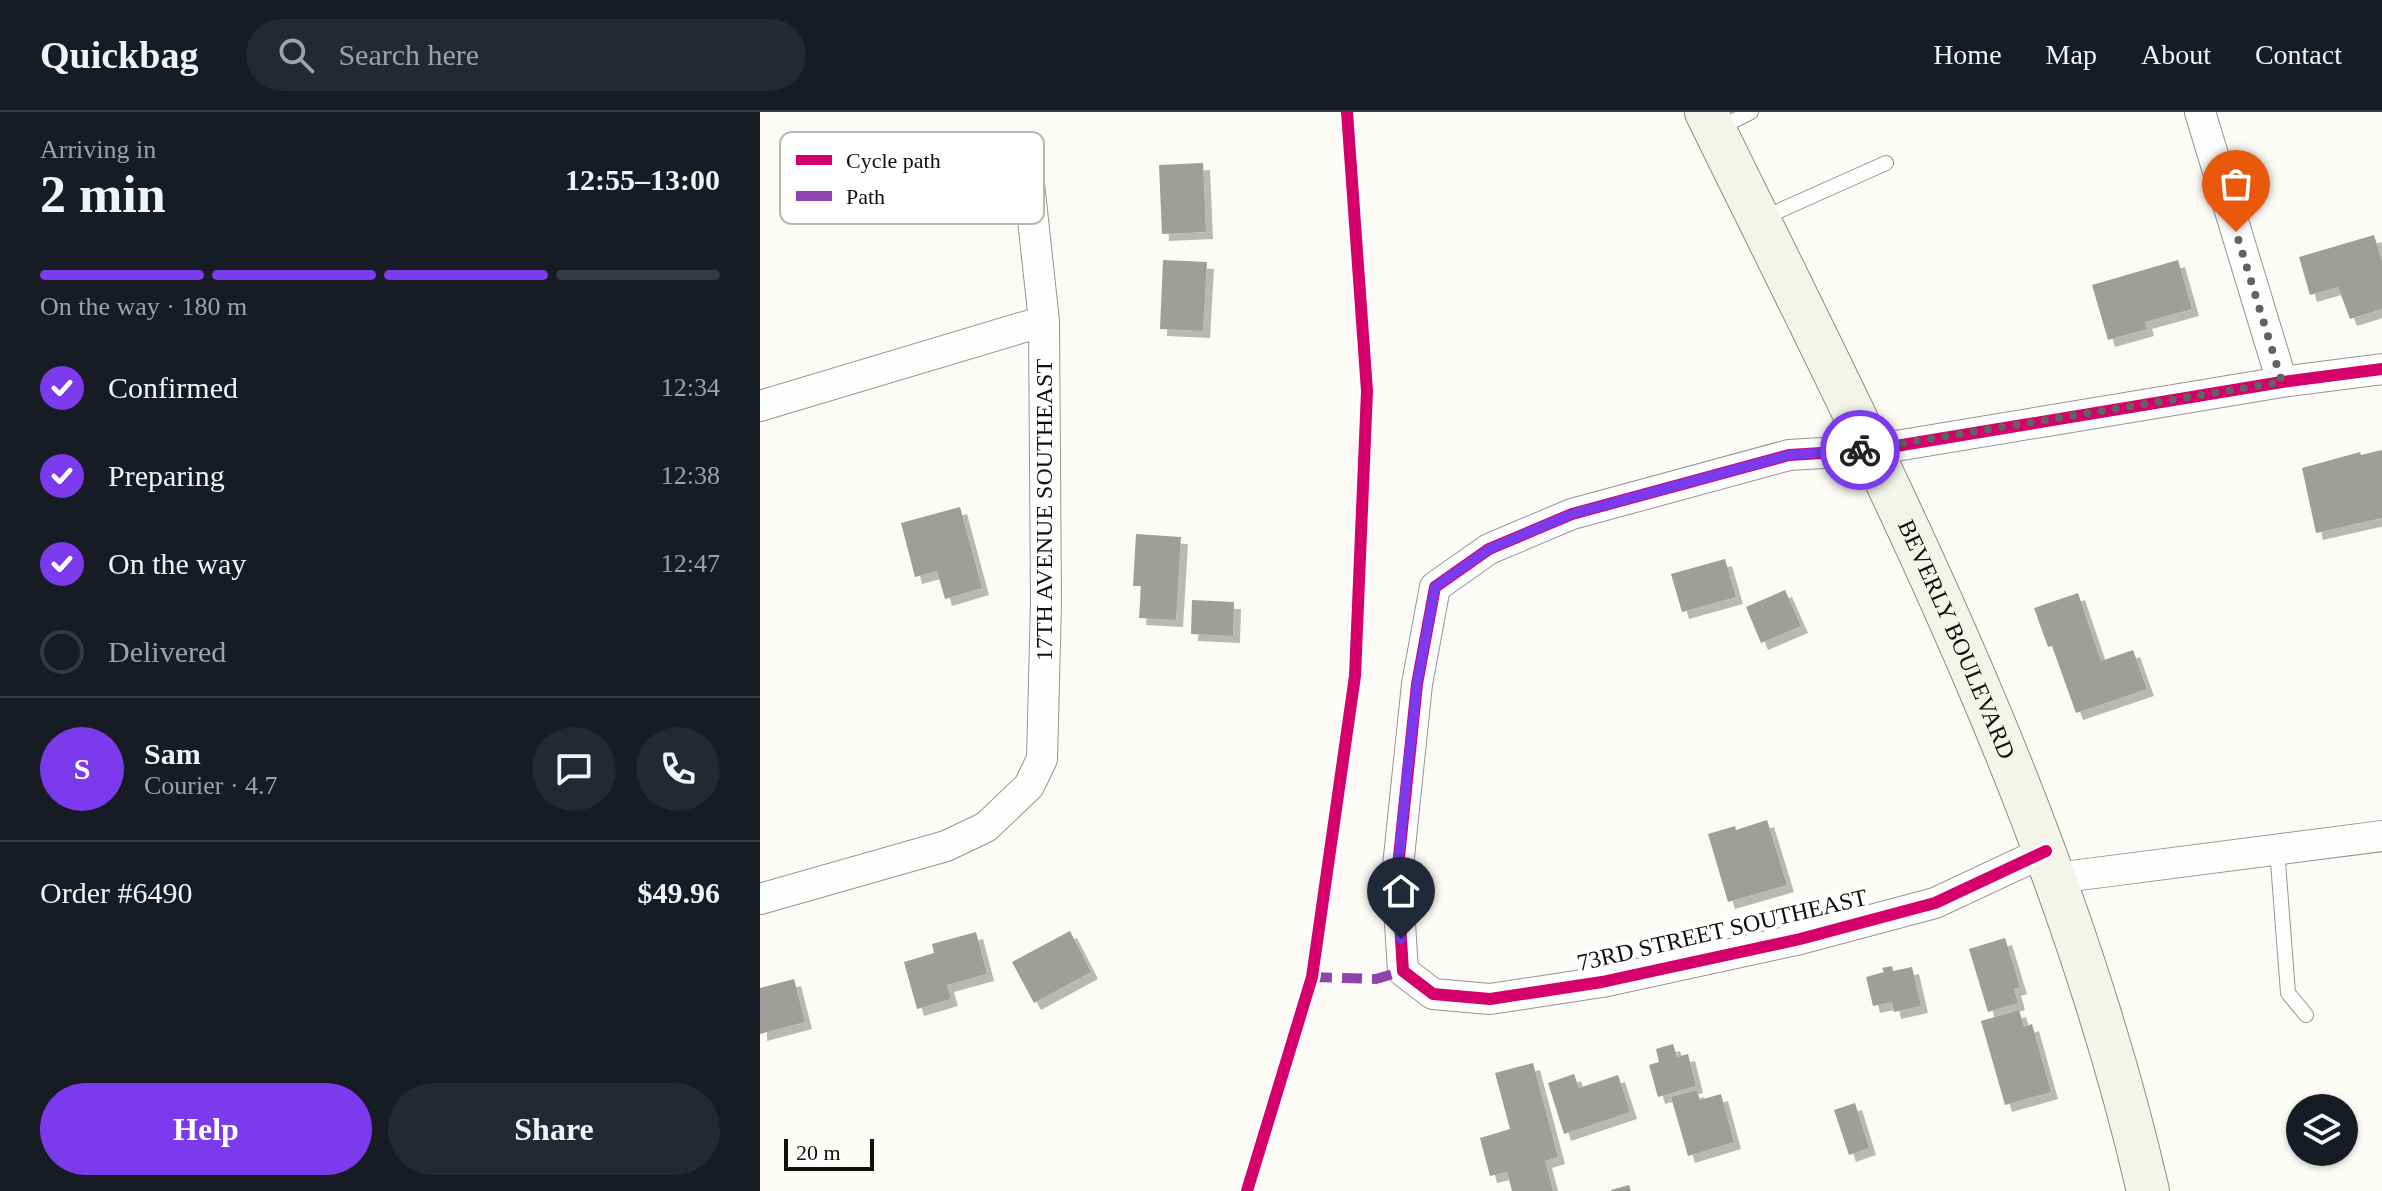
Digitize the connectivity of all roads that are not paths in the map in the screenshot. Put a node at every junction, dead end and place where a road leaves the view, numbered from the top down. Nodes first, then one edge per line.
1 (1751, 112) edge
2 (2200, 112) edge
3 (1710, 121) edge
4 (1886, 163) dead end
5 (1759, 220) junction
6 (1033, 224) edge
7 (1044, 321) junction
8 (2382, 369) edge
9 (2282, 382) junction
10 (760, 406) edge
11 (1872, 450) junction
12 (2382, 836) edge
13 (2277, 849) junction
14 (2051, 864) junction
15 (760, 899) edge
16 (2306, 1015) dead end
17 (2148, 1191) edge

1 - 3 lane
2 - 9 street
3 - 5 main road, BEVERLY BOULEVARD
4 - 5 lane
5 - 11 main road, BEVERLY BOULEVARD
6 - 7 street, 17TH AVENUE SOUTHEAST
7 - 10 street
7 - 15 street, 17TH AVENUE SOUTHEAST
8 - 9 street
9 - 11 street
11 - 14 main road, BEVERLY BOULEVARD
11 - 14 street, 73RD STREET SOUTHEAST
12 - 13 street, 73RD STREET SOUTHEAST
13 - 14 street, 73RD STREET SOUTHEAST
13 - 16 lane
14 - 17 main road, BEVERLY BOULEVARD

